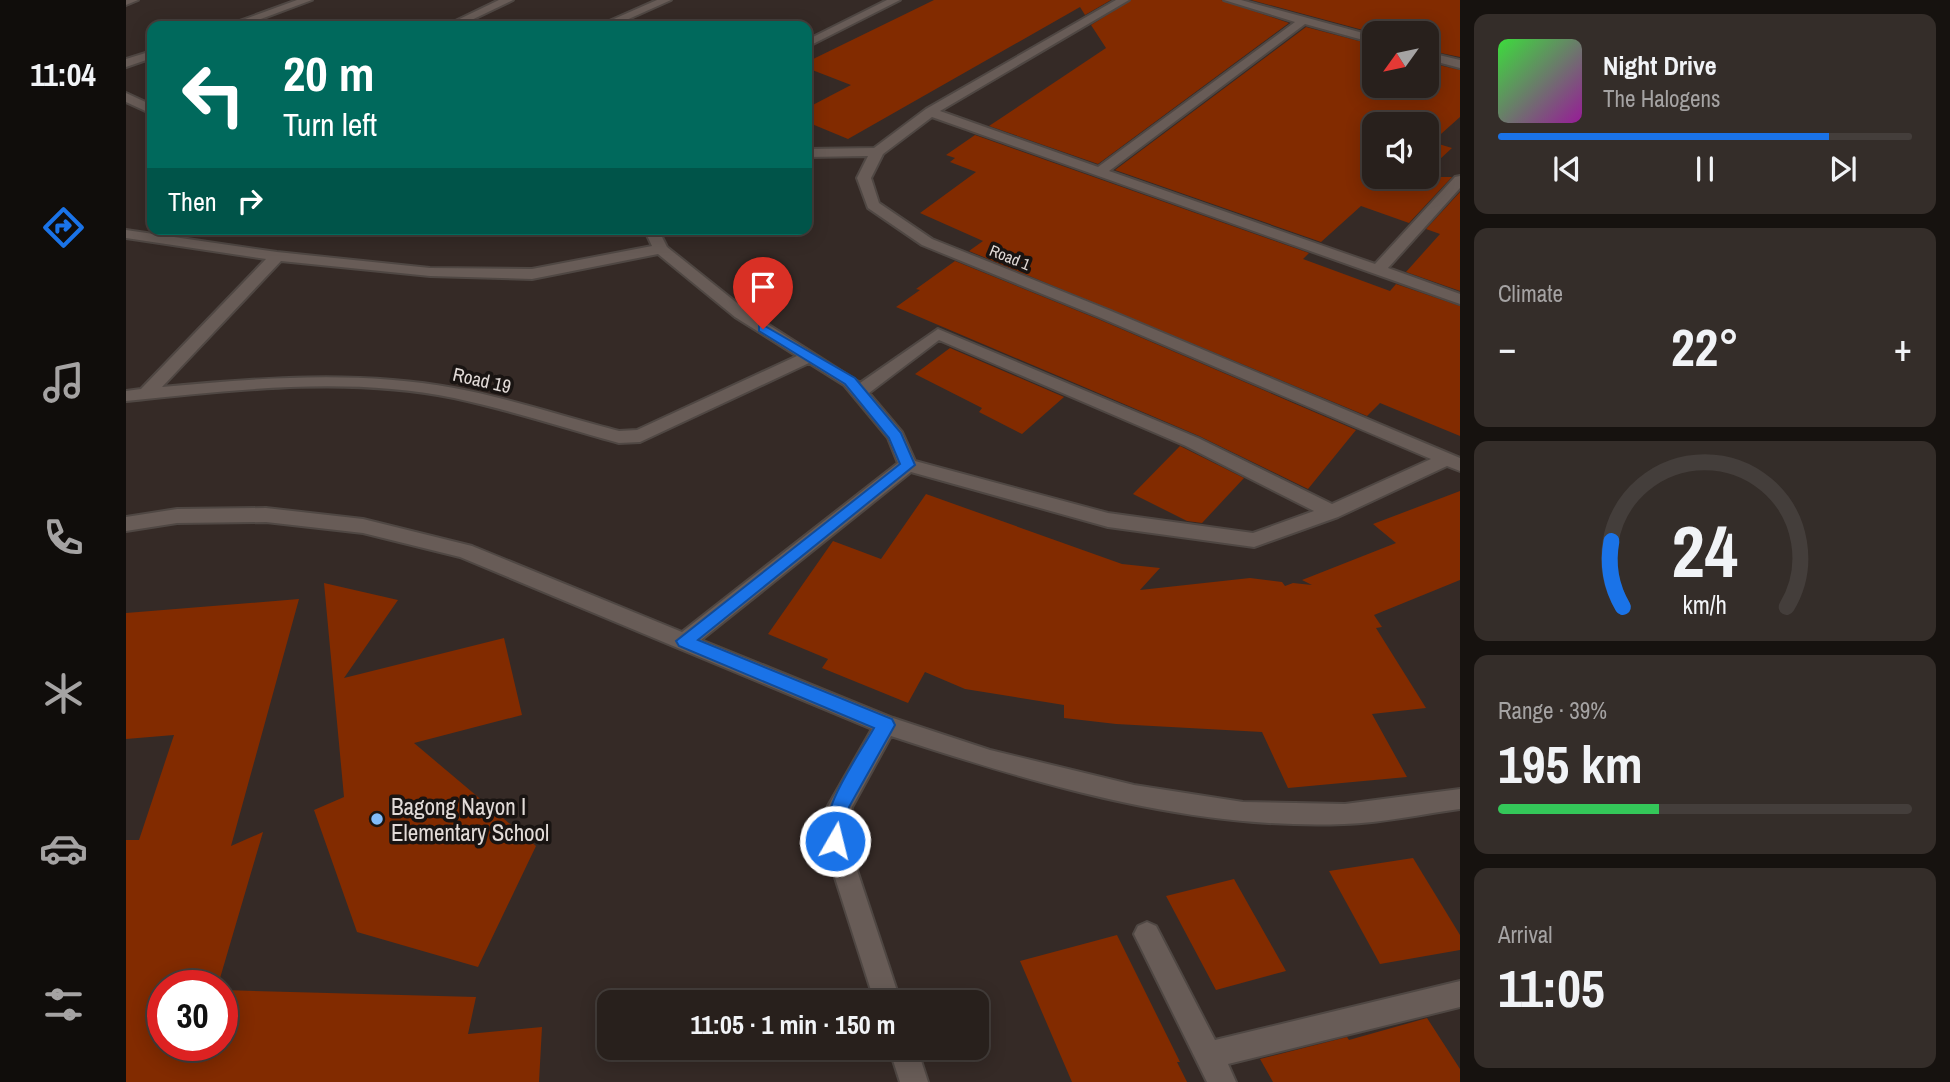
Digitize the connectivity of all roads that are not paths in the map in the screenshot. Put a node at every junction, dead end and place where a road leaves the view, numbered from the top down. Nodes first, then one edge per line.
1 (133, 0) edge
2 (307, 0) edge
3 (508, 0) edge
4 (666, 0) edge
5 (895, 0) edge
6 (1124, 0) edge
7 (1229, 0) edge
8 (126, 2) edge
9 (246, 21) edge
10 (462, 21) edge
11 (616, 21) edge
12 (1303, 21) junction
13 (1362, 37) edge
14 (812, 42) edge
15 (147, 56) edge
16 (1439, 58) edge
17 (126, 63) edge
18 (1460, 64) edge
19 (126, 97) edge
20 (147, 108) edge
21 (930, 112) junction
22 (877, 152) junction
23 (812, 153) edge
24 (1100, 172) junction
25 (1460, 180) edge
26 (126, 234) edge
27 (654, 235) edge
28 (661, 249) junction
29 (276, 256) junction
30 (1379, 270) junction
31 (1460, 299) edge
32 (808, 357) junction
33 (860, 391) junction
34 (135, 396) edge
35 (1452, 462) edge
36 (908, 465) junction
37 (1331, 512) junction
38 (126, 524) edge
39 (685, 641) junction
40 (886, 725) junction
41 (1460, 799) edge
42 (1147, 934) dead end
43 (884, 990) edge
44 (1460, 994) edge
45 (1209, 1055) junction
46 (907, 1060) edge
47 (914, 1082) edge
48 (1222, 1082) edge

1 - 8 street
2 - 9 street
3 - 10 street
4 - 11 street
5 - 14 street
6 - 21 street
7 - 12 street
12 - 13 street
12 - 24 street
15 - 17 street
16 - 18 street
19 - 20 street
21 - 22 street
21 - 24 street
22 - 23 street
22 - 35 street, Road 1
24 - 30 street
25 - 30 street
26 - 29 street
27 - 28 street
28 - 29 street
28 - 32 street
29 - 34 street
30 - 31 street
32 - 33 street
32 - 34 street, Road 19
33 - 36 street
33 - 37 street
35 - 37 street
36 - 37 street
36 - 39 street
38 - 39 street
39 - 40 street
40 - 41 street
40 - 43 street
42 - 45 street
44 - 45 street
45 - 48 street
46 - 47 street

